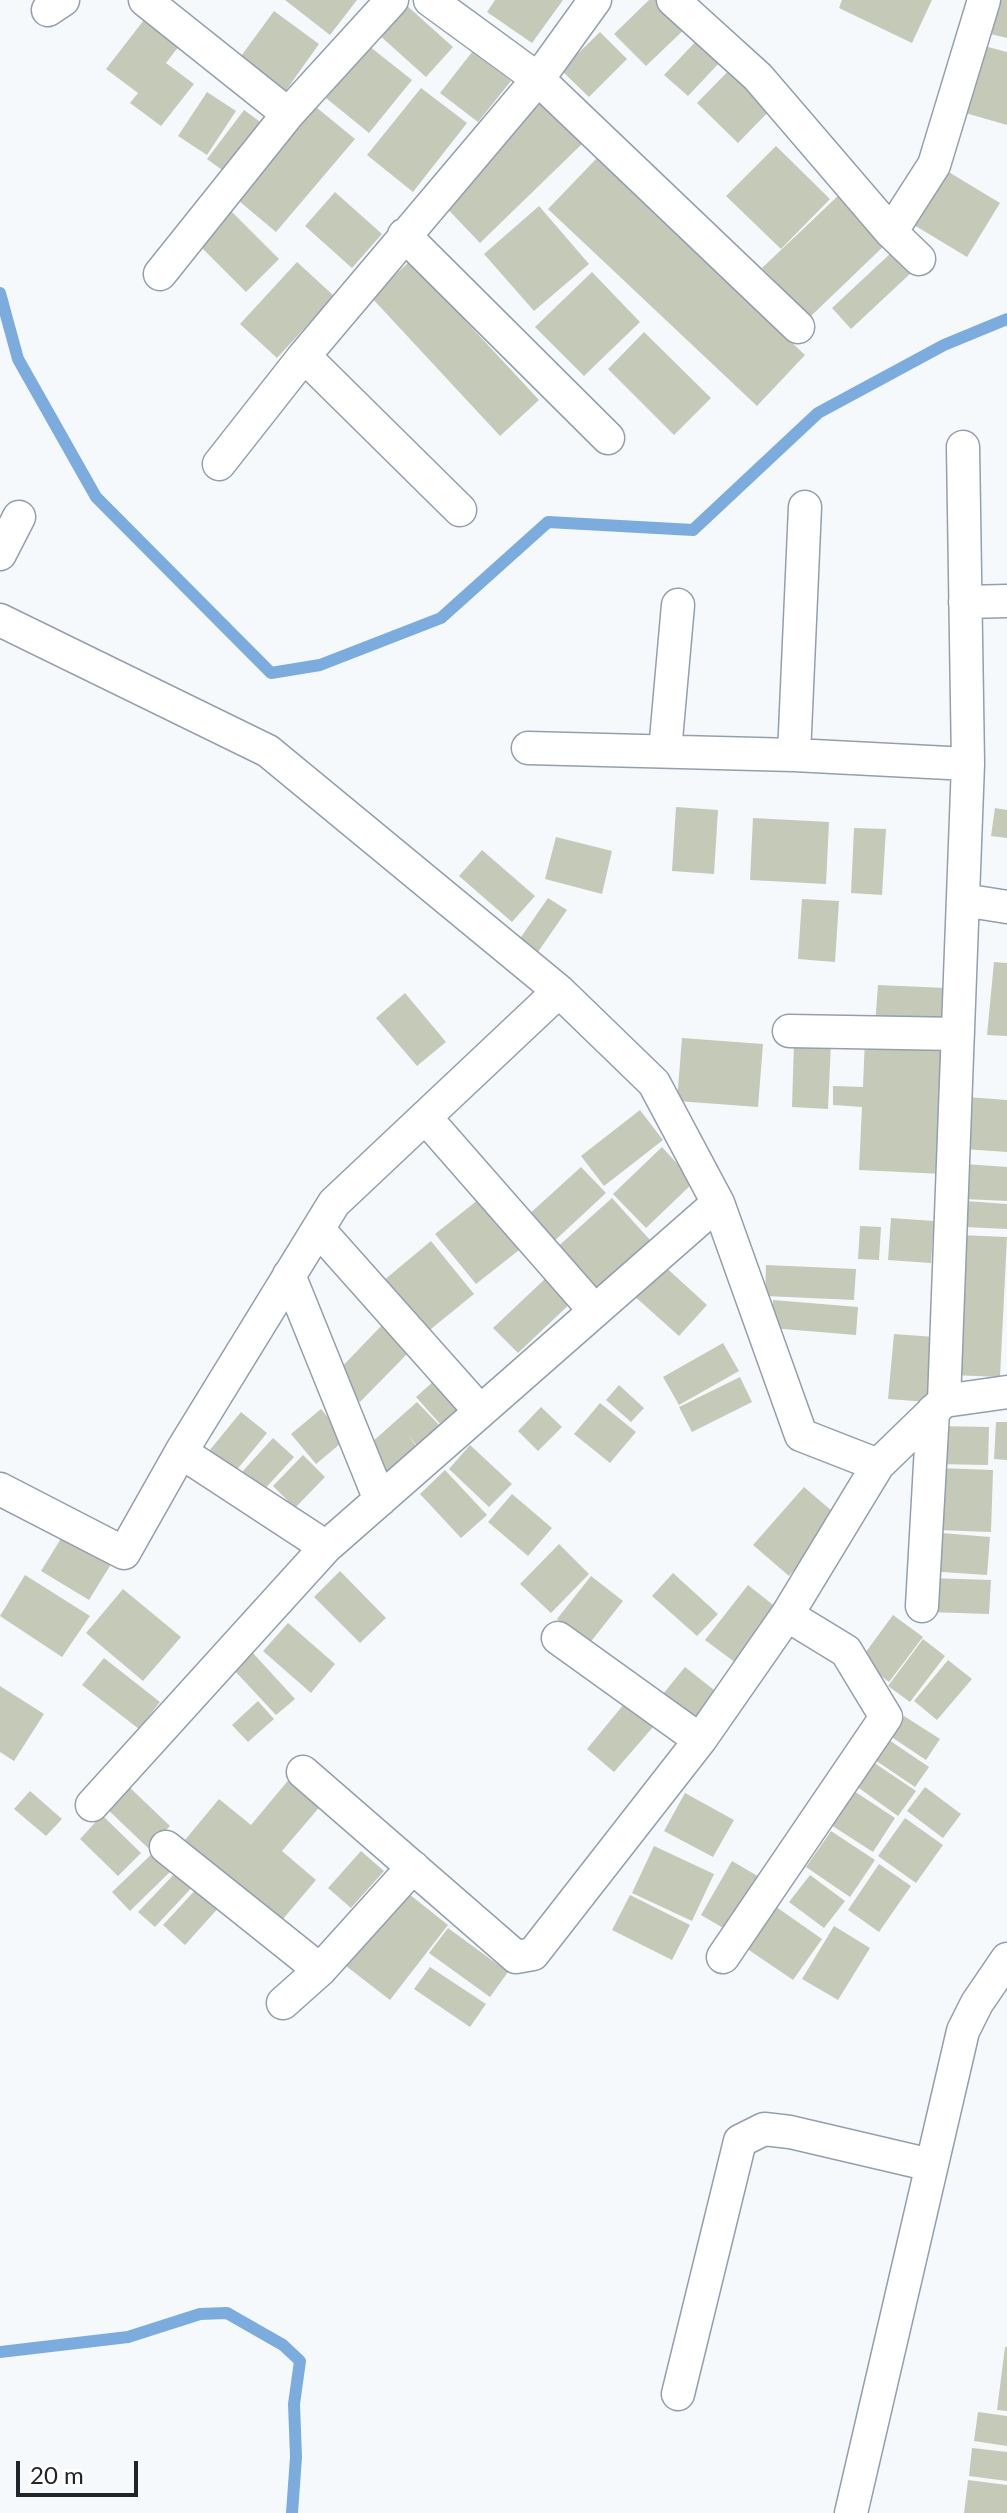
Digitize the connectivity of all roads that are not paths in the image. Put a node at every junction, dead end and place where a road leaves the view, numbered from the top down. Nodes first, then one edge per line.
1 (145, 0) edge
2 (392, 0) edge
3 (430, 0) edge
4 (595, 0) edge
5 (673, 0) edge
6 (984, 0) edge
7 (538, 79) junction
8 (288, 114) junction
9 (891, 232) junction
10 (404, 235) junction
11 (919, 259) dead end
12 (160, 274) dead end
13 (798, 327) dead end
14 (304, 356) junction
15 (608, 438) dead end
16 (963, 447) dead end
17 (219, 464) dead end
18 (805, 507) dead end
19 (460, 510) dead end
20 (19, 517) dead end
21 (0, 554) edge
22 (1007, 601) edge
23 (965, 602) junction
24 (678, 605) dead end
25 (0, 620) edge
26 (528, 748) dead end
27 (665, 751) junction
28 (794, 755) junction
29 (968, 764) junction
30 (963, 900) junction
31 (1007, 907) edge
32 (559, 991) junction
33 (789, 1031) dead end
34 (958, 1034) junction
35 (425, 1117) junction
36 (718, 1203) junction
37 (318, 1229) junction
38 (289, 1275) junction
39 (595, 1311) junction
40 (1007, 1392) edge
41 (939, 1406) junction
42 (480, 1411) junction
43 (181, 1452) junction
44 (878, 1465) junction
45 (0, 1489) edge
46 (380, 1500) junction
47 (326, 1547) junction
48 (922, 1606) dead end
49 (787, 1615) junction
50 (558, 1638) dead end
51 (700, 1740) junction
52 (303, 1772) dead end
53 (92, 1805) dead end
54 (166, 1847) dead end
55 (413, 1867) junction
56 (723, 1957) dead end
57 (1007, 1959) edge
58 (320, 1970) junction
59 (283, 2003) dead end
60 (931, 2165) junction
61 (678, 2394) dead end
62 (851, 2513) edge

1 - 8 street
2 - 8 street
3 - 7 street
4 - 7 street
5 - 9 street
6 - 9 street
7 - 10 street
7 - 13 street
8 - 12 street
9 - 11 street
10 - 14 street
10 - 15 street
14 - 17 street
14 - 19 street
16 - 23 street
18 - 28 street
20 - 21 street
22 - 23 street
23 - 29 street
24 - 27 street
25 - 32 street
26 - 27 street
27 - 28 street
28 - 29 street
29 - 30 street
30 - 31 street
30 - 34 street
32 - 35 street
32 - 36 street
33 - 34 street
34 - 41 street
35 - 37 street
35 - 39 street
36 - 39 street
36 - 44 street
37 - 38 street
37 - 42 street
38 - 43 street
38 - 46 street
39 - 42 street
40 - 41 street
41 - 44 street
41 - 48 street
42 - 46 street
43 - 45 street
43 - 47 street
44 - 49 street
46 - 47 street
47 - 53 street
49 - 51 street
49 - 56 street
50 - 51 street
51 - 55 street
52 - 55 street
54 - 58 street
55 - 58 street
57 - 60 street
58 - 59 street
60 - 61 street
60 - 62 street

